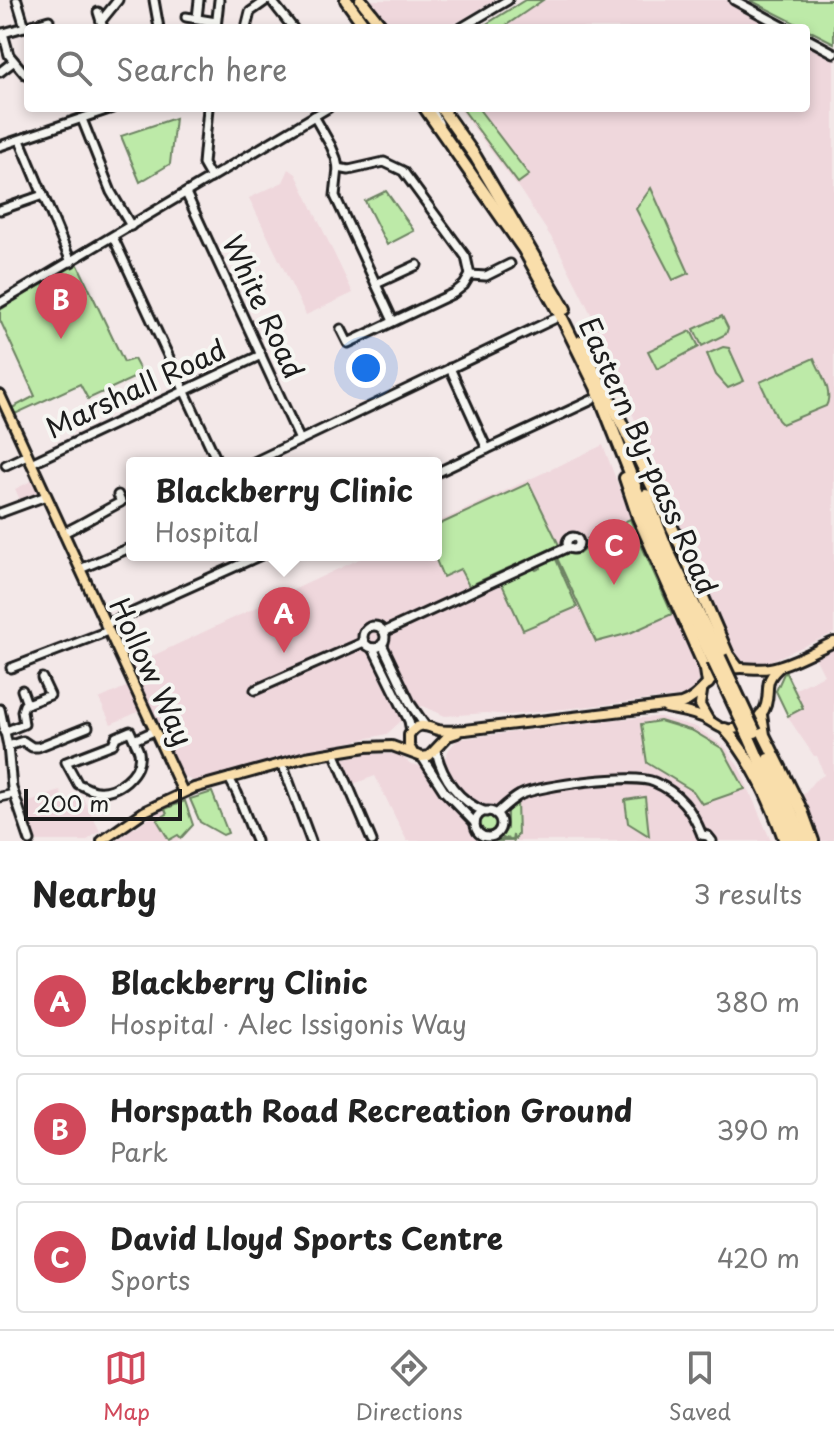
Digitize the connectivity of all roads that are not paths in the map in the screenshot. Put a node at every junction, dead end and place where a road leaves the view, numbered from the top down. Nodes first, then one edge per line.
1 (17, 0) edge
2 (118, 0) edge
3 (154, 0) edge
4 (199, 0) edge
5 (219, 0) edge
6 (269, 0) edge
7 (346, 0) edge
8 (361, 0) edge
9 (508, 0) edge
10 (734, 0) edge
11 (98, 12) dead end
12 (186, 17) dead end
13 (197, 18) junction
14 (49, 20) dead end
15 (24, 24) edge
16 (35, 24) edge
17 (102, 24) edge
18 (103, 24) edge
19 (158, 24) edge
20 (213, 24) edge
21 (216, 24) edge
22 (247, 24) edge
23 (290, 24) edge
24 (363, 24) edge
25 (380, 24) edge
26 (468, 24) edge
27 (779, 24) edge
28 (24, 27) edge
29 (2, 34) edge
30 (810, 40) edge
31 (834, 53) edge
32 (13, 62) junction
33 (0, 72) edge
34 (24, 72) edge
35 (101, 112) edge
36 (208, 112) edge
37 (321, 112) edge
38 (428, 112) edge
39 (434, 112) edge
40 (444, 112) edge
41 (314, 116) junction
42 (82, 119) junction
43 (440, 129) junction
44 (20, 140) junction
45 (0, 146) edge
46 (338, 168) junction
47 (211, 178) junction
48 (186, 193) junction
49 (43, 195) junction
50 (0, 210) edge
51 (131, 226) junction
52 (113, 237) junction
53 (71, 262) junction
54 (510, 264) dead end
55 (417, 265) dead end
56 (470, 275) junction
57 (376, 284) junction
58 (0, 303) edge
59 (554, 319) dead end
60 (393, 321) junction
61 (341, 329) dead end
62 (261, 355) junction
63 (450, 368) junction
64 (601, 382) junction
65 (185, 391) junction
66 (0, 395) edge
67 (592, 400) dead end
68 (300, 440) junction
69 (619, 444) junction
70 (487, 449) junction
71 (215, 457) edge
72 (265, 457) edge
73 (29, 459) junction
74 (442, 470) edge
75 (10, 475) dead end
76 (118, 495) dead end
77 (46, 496) junction
78 (0, 513) edge
79 (63, 533) junction
80 (568, 547) dead end
81 (126, 550) edge
82 (248, 561) edge
83 (80, 569) junction
84 (107, 628) junction
85 (384, 632) junction
86 (364, 642) junction
87 (834, 642) edge
88 (382, 644) junction
89 (373, 648) junction
90 (716, 659) junction
91 (781, 666) junction
92 (737, 667) junction
93 (7, 670) dead end
94 (750, 670) junction
95 (42, 678) dead end
96 (705, 687) junction
97 (766, 687) junction
98 (22, 690) dead end
99 (255, 690) dead end
100 (27, 704) junction
101 (657, 706) junction
102 (0, 709) edge
103 (761, 715) junction
104 (709, 720) junction
105 (424, 724) junction
106 (88, 727) dead end
107 (725, 729) junction
108 (436, 730) junction
109 (465, 730) junction
110 (154, 731) junction
111 (4, 732) junction
112 (752, 734) junction
113 (409, 736) junction
114 (134, 740) junction
115 (8, 746) junction
116 (392, 746) junction
117 (438, 747) junction
118 (412, 751) junction
119 (334, 752) junction
120 (422, 757) junction
121 (282, 763) junction
122 (229, 778) junction
123 (183, 792) junction
124 (14, 794) junction
125 (0, 797) edge
126 (486, 812) junction
127 (496, 814) junction
128 (475, 823) junction
129 (699, 838) edge
130 (485, 839) edge
131 (30, 841) edge
132 (103, 841) edge
133 (256, 841) edge
134 (311, 841) edge
135 (372, 841) edge
136 (712, 841) edge
137 (785, 841) edge
138 (795, 841) edge
139 (805, 841) edge
140 (813, 841) edge

1 - 15 street
2 - 18 street
3 - 19 street
4 - 13 street
5 - 21 street
6 - 22 street
6 - 23 street
7 - 24 highway
8 - 25 highway
9 - 26 street
10 - 27 street
11 - 17 street
12 - 13 street
13 - 20 street
14 - 16 street
28 - 29 street
29 - 32 street
30 - 31 street
32 - 33 street
32 - 34 street
35 - 42 street
36 - 47 street
37 - 41 street
38 - 43 highway, Eastern By-pass Road
39 - 43 street
40 - 64 highway, Eastern By-pass Road
41 - 46 street
41 - 47 street
42 - 44 street
42 - 51 street
43 - 69 highway, Eastern By-pass Road
44 - 45 street
44 - 49 street
46 - 56 street
46 - 57 street
47 - 48 street
48 - 51 street
48 - 62 street, White Road
49 - 50 street
49 - 53 street
51 - 52 street
52 - 53 street
52 - 65 street
53 - 58 street
54 - 56 street
55 - 57 street
56 - 60 street
57 - 60 street
59 - 63 street
60 - 61 street
62 - 65 street, Marshall Road
62 - 68 street, White Road
63 - 68 street
63 - 70 street
64 - 90 highway, Eastern By-pass Road
64 - 92 highway
65 - 71 street
65 - 73 street, Marshall Road
66 - 73 main road, Hollow Way
67 - 70 street
68 - 72 street
69 - 90 highway, Eastern By-pass Road
69 - 96 highway
70 - 74 street
73 - 75 street, Marshall Road
73 - 77 main road, Hollow Way
76 - 79 street
77 - 78 street
77 - 79 main road, Hollow Way
79 - 83 main road, Hollow Way
80 - 85 street
81 - 83 street
82 - 84 street
83 - 84 main road, Hollow Way
84 - 93 street
84 - 110 main road, Hollow Way
85 - 86 street
85 - 88 street
86 - 89 street
86 - 99 street
87 - 91 main road
88 - 89 street
88 - 105 street
89 - 113 street
90 - 112 highway, Eastern By-pass Road, bridge
91 - 94 main road
91 - 97 main road
92 - 94 main road
92 - 96 main road
94 - 97 main road
95 - 100 street
96 - 101 main road
96 - 104 main road
97 - 103 main road
98 - 100 street
100 - 111 street
101 - 104 main road
101 - 109 main road
102 - 111 street
103 - 107 main road
103 - 140 highway
104 - 107 main road
105 - 108 main road
105 - 113 main road
106 - 115 street
107 - 137 highway
108 - 109 main road
108 - 117 main road
109 - 117 main road
110 - 114 street
110 - 123 main road, Hollow Way
111 - 115 street
112 - 138 highway, Eastern By-pass Road
112 - 139 highway, Eastern By-pass Road
113 - 116 main road
113 - 118 main road
114 - 114 street
115 - 124 street
116 - 118 main road
116 - 119 main road
117 - 120 main road
117 - 126 street
118 - 120 main road
119 - 121 main road
119 - 135 street
120 - 128 street
121 - 122 main road
121 - 134 street
122 - 123 main road
122 - 133 street
123 - 132 main road
124 - 125 street
124 - 131 street
126 - 127 street
126 - 128 street
127 - 129 street
127 - 130 street
128 - 130 street
129 - 136 street

